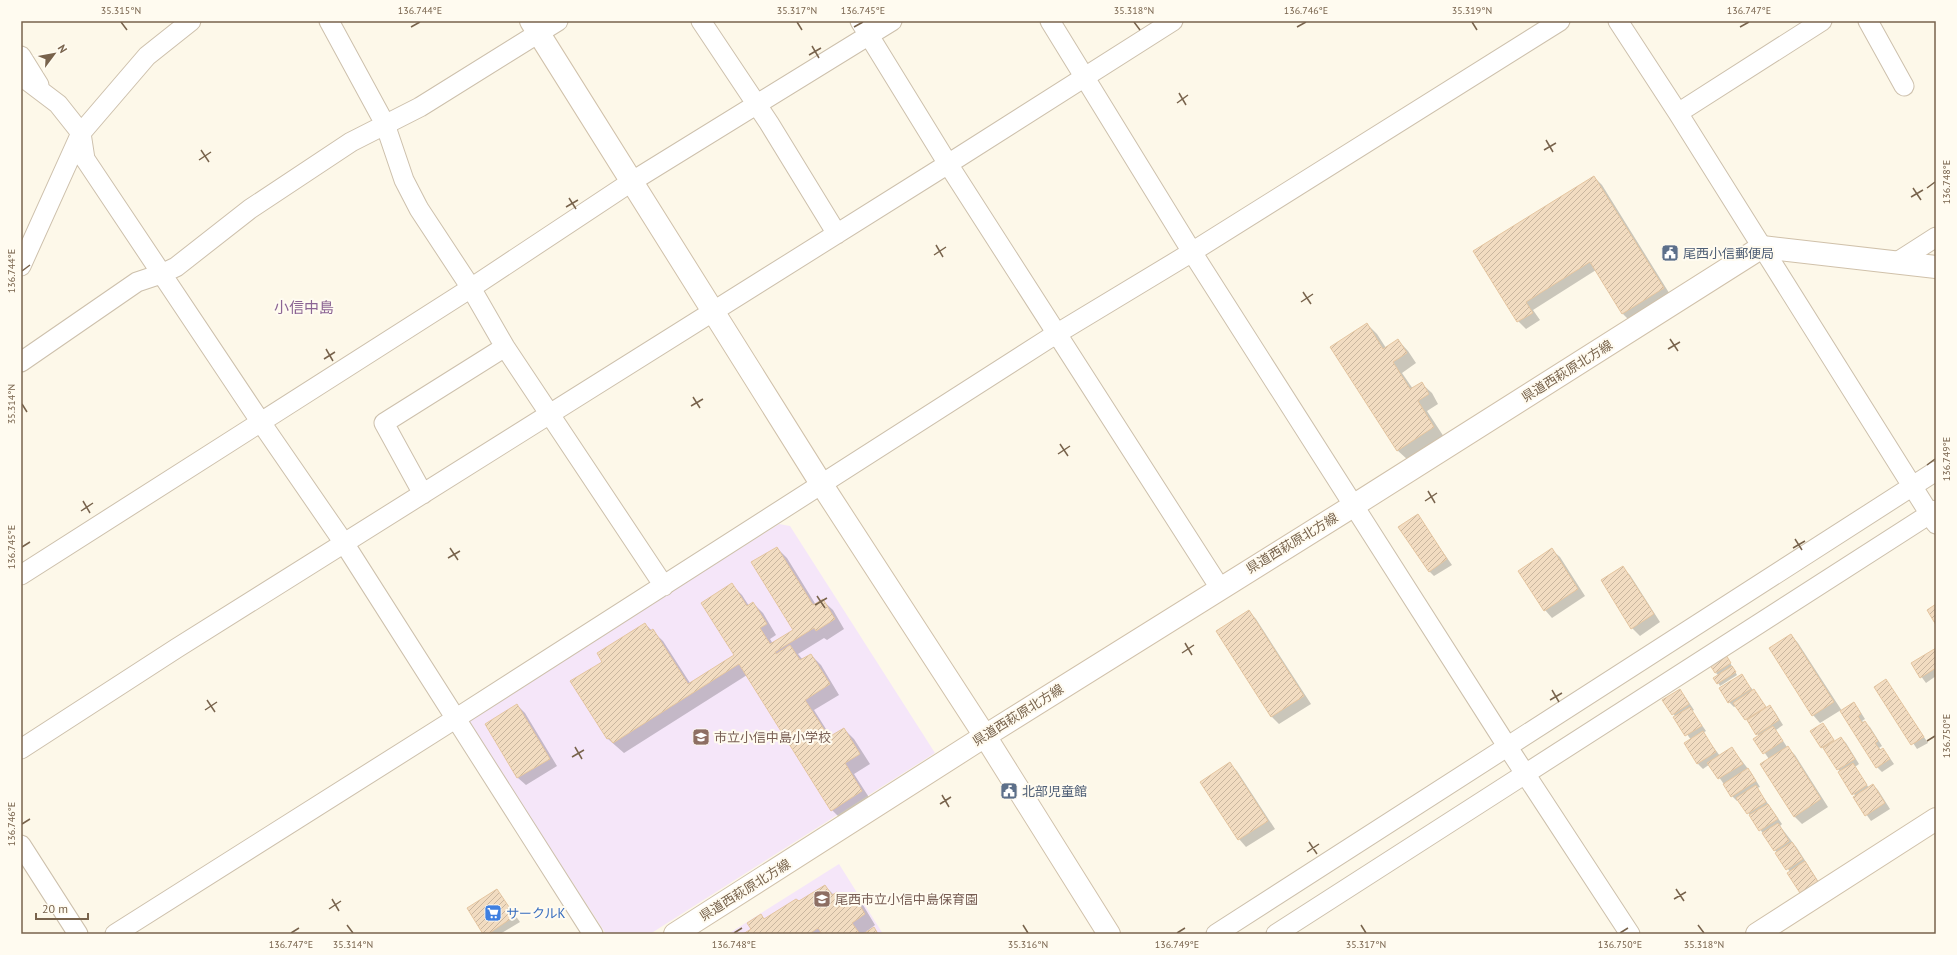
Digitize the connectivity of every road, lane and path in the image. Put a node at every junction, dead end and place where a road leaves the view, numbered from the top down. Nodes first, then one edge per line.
1 (191, 21) edge
2 (329, 21) edge
3 (558, 21) edge
4 (701, 21) edge
5 (892, 21) edge
6 (1050, 21) edge
7 (1173, 21) edge
8 (1560, 21) edge
9 (1618, 21) edge
10 (1822, 21) edge
11 (1868, 21) edge
12 (535, 27) edge
13 (865, 28) edge
14 (21, 56) edge
15 (21, 76) edge
16 (1084, 77) junction
17 (1904, 86) dead end
18 (44, 93) junction
19 (756, 104) junction
20 (1678, 113) junction
21 (385, 124) junction
22 (81, 133) junction
23 (948, 164) junction
24 (631, 182) junction
25 (837, 234) junction
26 (1936, 237) edge
27 (26, 244) edge
28 (1762, 247) junction
29 (1192, 252) junction
30 (1897, 262) junction
31 (21, 266) edge
32 (1936, 267) edge
33 (161, 274) junction
34 (471, 288) junction
35 (714, 310) junction
36 (1058, 333) junction
37 (505, 346) junction
38 (21, 362) edge
39 (550, 414) junction
40 (260, 421) junction
41 (1936, 471) edge
42 (822, 485) junction
43 (1912, 486) junction
44 (423, 494) junction
45 (1353, 506) junction
46 (1934, 516) edge
47 (344, 543) junction
48 (21, 575) edge
49 (664, 586) junction
50 (1220, 588) junction
51 (455, 719) junction
52 (985, 736) junction
53 (1507, 746) junction
54 (21, 749) edge
55 (1524, 773) junction
56 (1936, 819) edge
57 (21, 845) edge
58 (78, 934) edge
59 (115, 934) edge
60 (593, 934) edge
61 (675, 934) edge
62 (1109, 934) edge
63 (1216, 934) edge
64 (1276, 934) edge
65 (1630, 934) edge
66 (1757, 934) edge

1 - 22 street
2 - 21 street
3 - 12 street
4 - 19 street
5 - 13 street
6 - 16 street
7 - 16 street
8 - 29 street
9 - 20 street
10 - 20 street
11 - 17 street
12 - 21 street
12 - 24 main road
13 - 19 street
13 - 23 street
14 - 18 street
15 - 18 street
16 - 23 street
16 - 29 street
18 - 22 street
19 - 24 street
19 - 25 street
20 - 28 street
21 - 33 street
21 - 34 street
22 - 27 street
22 - 33 street
23 - 25 street
23 - 36 street
24 - 34 street
24 - 35 main road
25 - 35 street
26 - 30 street
27 - 31 street
28 - 30 main road
28 - 43 street
28 - 45 main road, 県道西萩原北方線
29 - 36 street
29 - 45 street
30 - 32 main road
33 - 38 street
33 - 40 street
34 - 37 street
34 - 40 street
35 - 39 street
35 - 42 main road
36 - 42 street
36 - 50 street
37 - 39 street
37 - 44 street
39 - 44 street
39 - 49 street
40 - 47 street
40 - 48 street
41 - 43 street
42 - 49 street
42 - 52 main road
43 - 46 street
43 - 53 street
44 - 47 street
45 - 50 main road, 県道西萩原北方線
45 - 53 street
46 - 55 street
47 - 51 street
47 - 54 street
49 - 51 street
50 - 52 main road, 県道西萩原北方線
51 - 59 street
51 - 60 street
52 - 61 main road, 県道西萩原北方線
52 - 62 main road
53 - 55 street
53 - 63 street
55 - 64 street
55 - 65 street
56 - 66 main road
57 - 58 street

